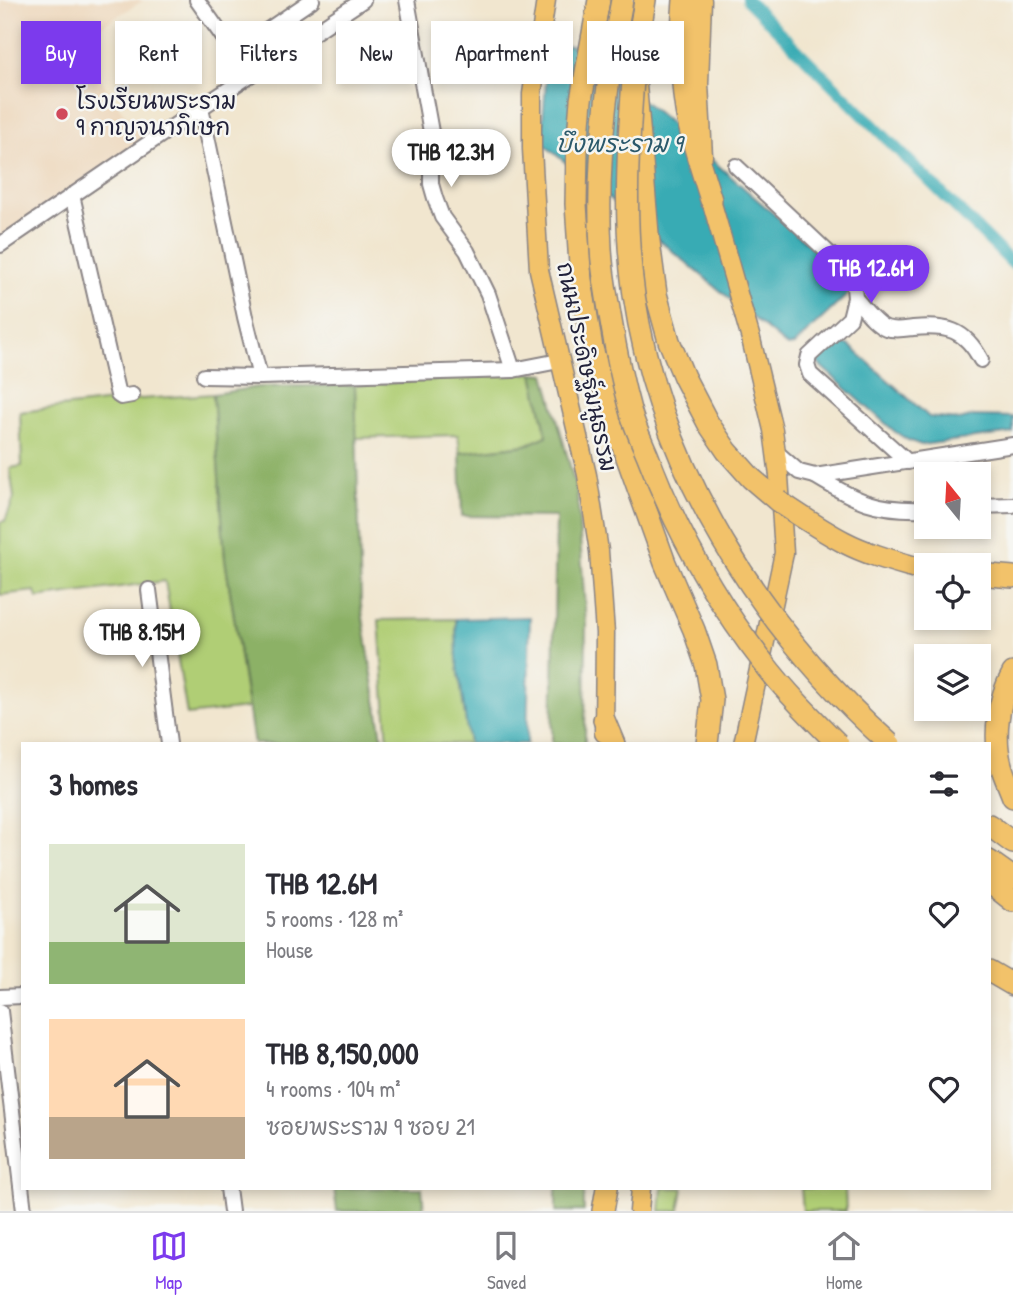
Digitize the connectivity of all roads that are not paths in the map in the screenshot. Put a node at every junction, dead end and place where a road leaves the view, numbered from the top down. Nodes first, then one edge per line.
1 (197, 0) edge
2 (313, 0) edge
3 (363, 0) edge
4 (407, 0) edge
5 (546, 0) edge
6 (599, 0) edge
7 (622, 0) edge
8 (645, 0) edge
9 (684, 0) edge
10 (702, 0) edge
11 (282, 21) edge
12 (642, 21) edge
13 (216, 27) edge
14 (322, 27) edge
15 (237, 84) edge
16 (633, 84) edge
17 (635, 84) edge
18 (201, 108) junction
19 (736, 166) dead end
20 (72, 195) junction
21 (711, 200) junction
22 (0, 245) edge
23 (855, 298) junction
24 (981, 360) dead end
25 (559, 361) junction
26 (513, 370) junction
27 (204, 376) dead end
28 (260, 377) junction
29 (132, 395) dead end
30 (1013, 445) edge
31 (775, 451) junction
32 (908, 462) junction
33 (815, 476) junction
34 (1013, 505) edge
35 (991, 506) edge
36 (914, 510) edge
37 (914, 566) edge
38 (991, 575) edge
39 (1011, 576) edge
40 (149, 590) dead end
41 (1013, 673) edge
42 (604, 720) junction
43 (169, 742) edge
44 (604, 742) edge
45 (613, 742) edge
46 (707, 742) edge
47 (743, 742) edge
48 (836, 742) edge
49 (888, 742) edge
50 (1013, 797) edge
51 (991, 827) edge
52 (1013, 844) edge
53 (991, 862) edge
54 (1013, 878) edge
55 (991, 884) edge
56 (1013, 901) edge
57 (991, 972) edge
58 (1013, 985) edge
59 (21, 996) edge
60 (0, 997) edge
61 (0, 1011) edge
62 (17, 1100) edge
63 (21, 1163) edge
64 (23, 1190) edge
65 (228, 1190) edge
66 (599, 1190) edge
67 (607, 1190) edge
68 (641, 1190) edge
69 (24, 1211) edge
70 (231, 1211) edge
71 (602, 1211) edge
72 (639, 1211) edge

1 - 13 street
2 - 11 street
3 - 14 street
4 - 26 street
5 - 25 main road, ถนนประดิษฐ์มนูธรรม
6 - 46 highway
7 - 48 highway, bridge
8 - 12 highway
9 - 21 highway
10 - 21 main road
15 - 18 street
16 - 49 highway, bridge
17 - 37 highway, bridge
18 - 20 street
18 - 28 street
19 - 23 street
20 - 22 street
20 - 29 street
21 - 31 main road
23 - 24 street
23 - 32 street
25 - 26 street
25 - 42 main road, ถนนประดิษฐ์มนูธรรม
26 - 28 street
27 - 28 street
30 - 32 street
31 - 33 street
31 - 47 main road
32 - 33 street
33 - 36 street
34 - 35 street
38 - 39 highway
40 - 43 street
41 - 50 highway
42 - 44 main road, ถนนประดิษฐ์มนูธรรม
42 - 45 highway
51 - 52 highway
53 - 54 highway
55 - 56 highway
57 - 58 highway
59 - 60 street
61 - 62 street
62 - 63 street
64 - 69 street
65 - 70 street
66 - 71 main road
67 - 71 highway
68 - 72 main road

